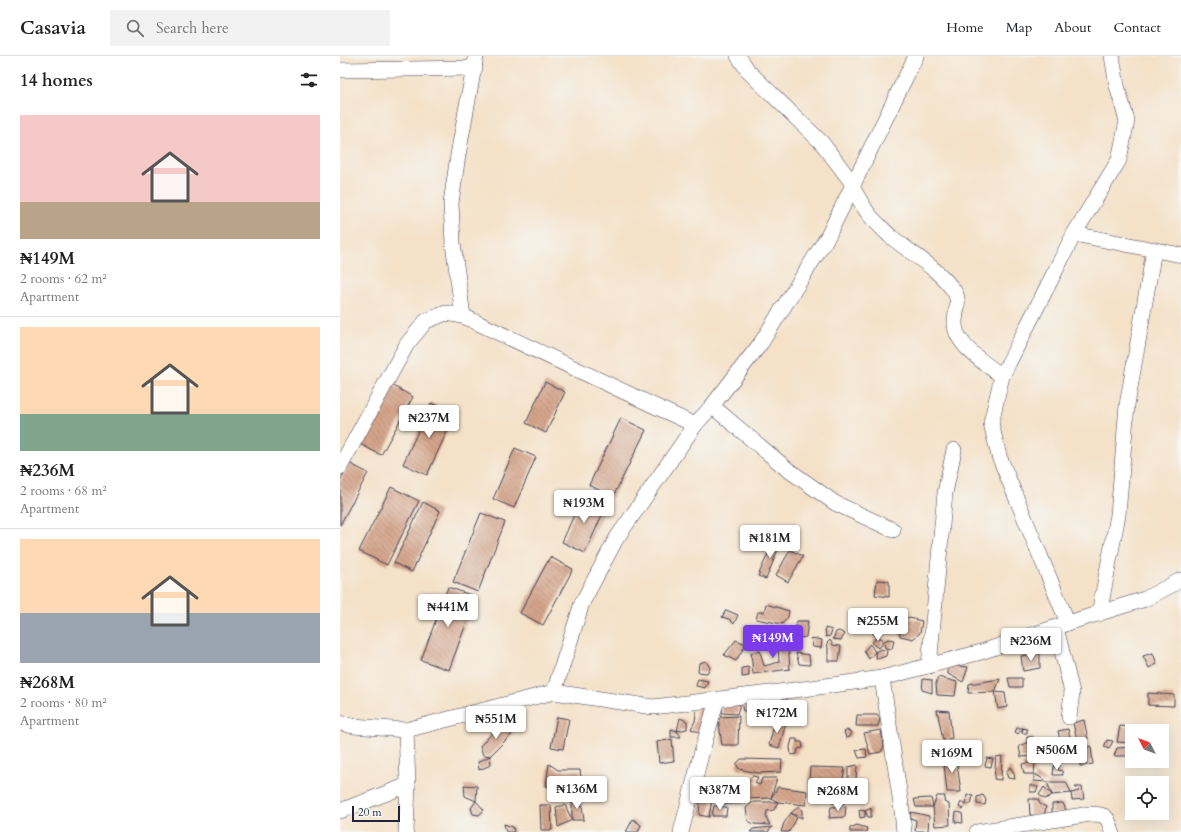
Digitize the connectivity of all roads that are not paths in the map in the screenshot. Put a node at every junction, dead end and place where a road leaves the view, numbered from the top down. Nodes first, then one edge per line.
1 (738, 56) edge
2 (916, 56) edge
3 (1112, 56) edge
4 (476, 62) edge
5 (340, 70) edge
6 (853, 186) junction
7 (1074, 234) junction
8 (1154, 250) junction
9 (1181, 255) edge
10 (463, 316) junction
11 (1002, 376) junction
12 (712, 406) junction
13 (695, 425) junction
14 (954, 450) dead end
15 (340, 467) edge
16 (894, 530) dead end
17 (1181, 580) edge
18 (1099, 614) junction
19 (1062, 625) junction
20 (929, 666) junction
21 (882, 678) junction
22 (554, 692) junction
23 (717, 700) junction
24 (1069, 717) dead end
25 (340, 723) edge
26 (406, 730) junction
27 (408, 785) junction
28 (340, 811) edge
29 (406, 832) edge
30 (681, 832) edge
31 (904, 832) edge
32 (977, 832) edge
33 (1112, 832) edge

1 - 6 street
2 - 6 street
3 - 7 street
4 - 5 street
4 - 10 street
6 - 11 street
6 - 12 street
7 - 8 street
7 - 11 street
8 - 9 street
8 - 18 street
10 - 13 street
10 - 15 street
11 - 19 street
12 - 13 street
12 - 16 street
13 - 22 street
14 - 20 street
17 - 18 street
18 - 19 street
19 - 20 street
19 - 24 street
20 - 21 street
21 - 23 street
21 - 31 street
22 - 23 street
22 - 26 street
23 - 30 street
25 - 26 street
26 - 27 street
27 - 28 street
27 - 29 street
32 - 33 street

